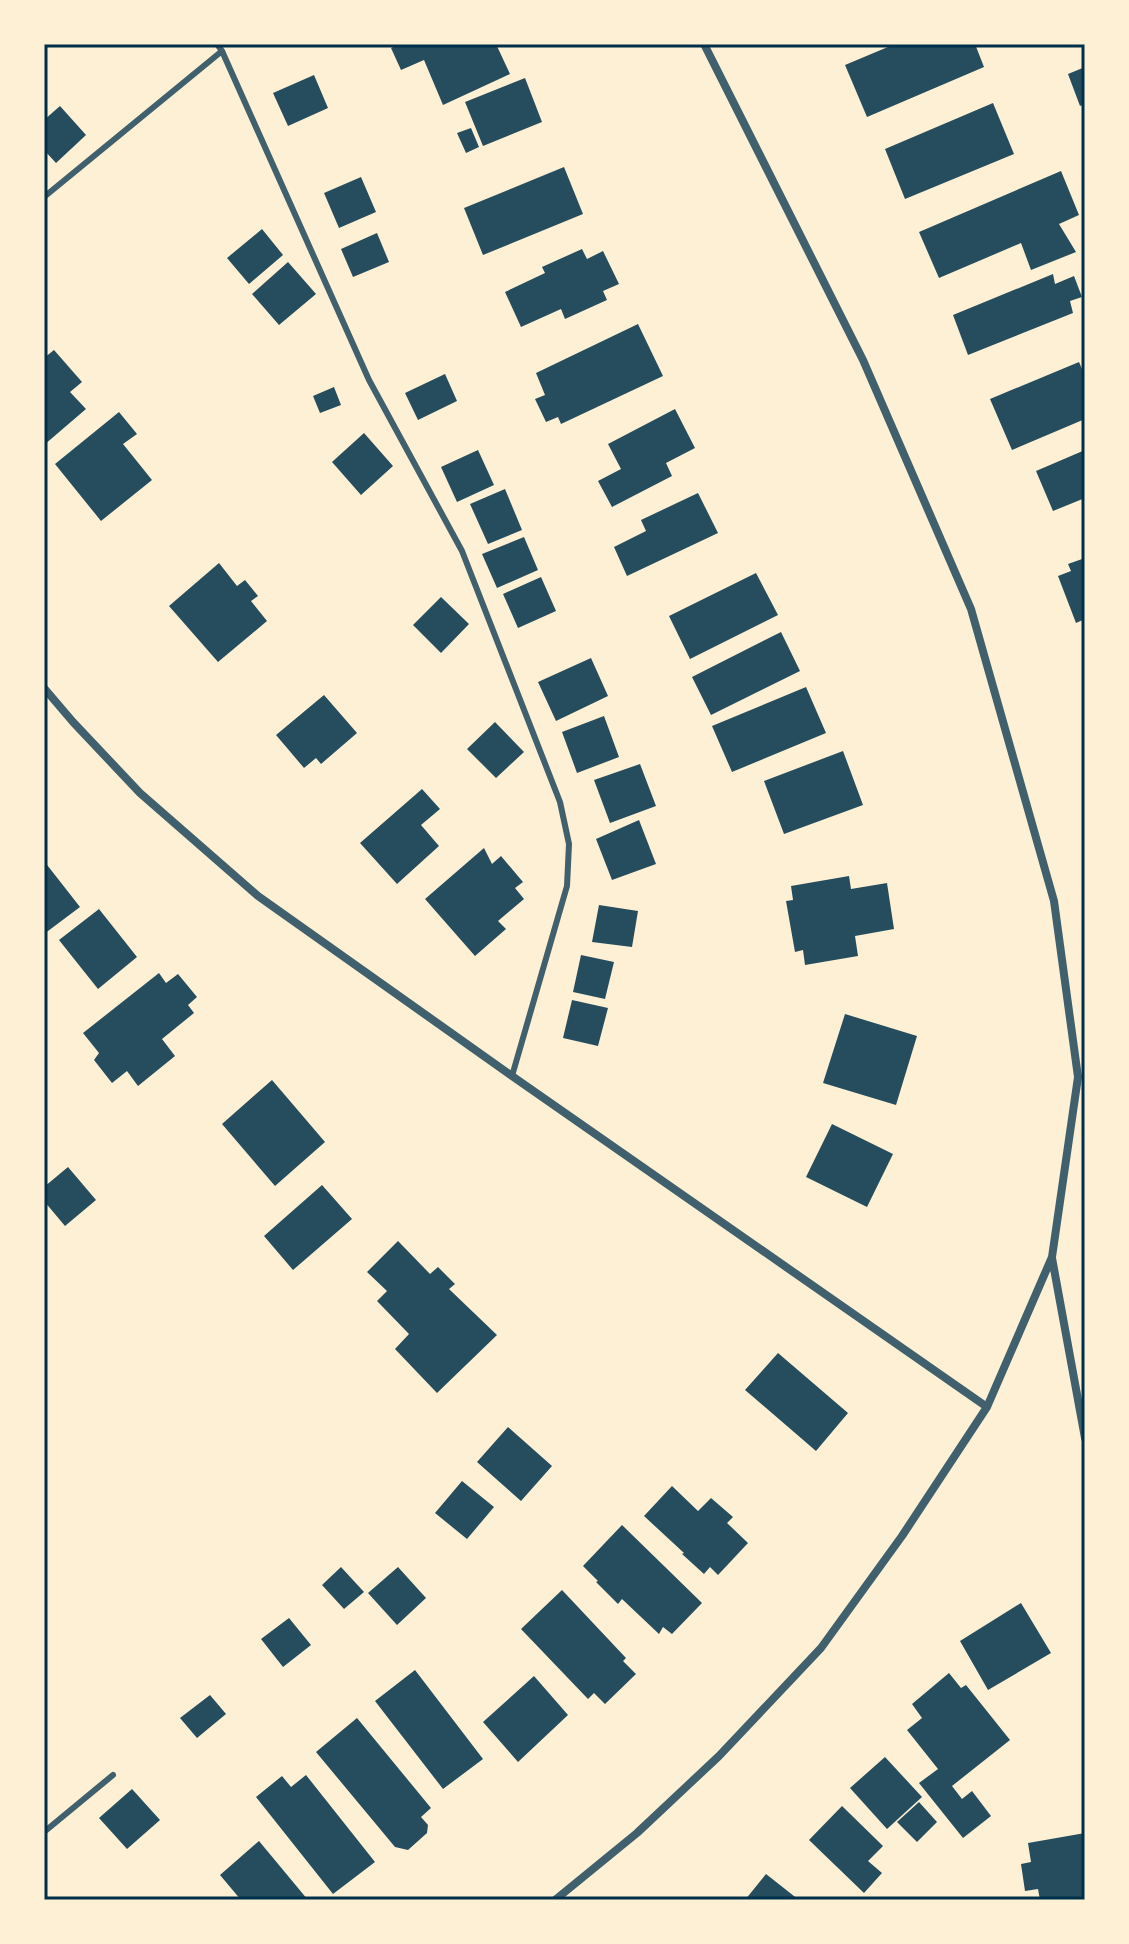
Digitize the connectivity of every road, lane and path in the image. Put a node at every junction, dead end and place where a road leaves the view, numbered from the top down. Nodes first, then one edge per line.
1 (217, 44) edge
2 (704, 44) edge
3 (222, 51) junction
4 (44, 197) edge
5 (44, 688) edge
6 (1081, 1074) edge
7 (512, 1076) junction
8 (1052, 1257) junction
9 (987, 1407) junction
10 (1085, 1438) edge
11 (113, 1775) dead end
12 (44, 1832) edge
13 (555, 1900) edge

1 - 3 lane
2 - 6 street
3 - 4 lane
3 - 7 lane
5 - 7 street
6 - 8 street
7 - 9 street
8 - 9 street
8 - 10 street
9 - 13 street
11 - 12 lane

